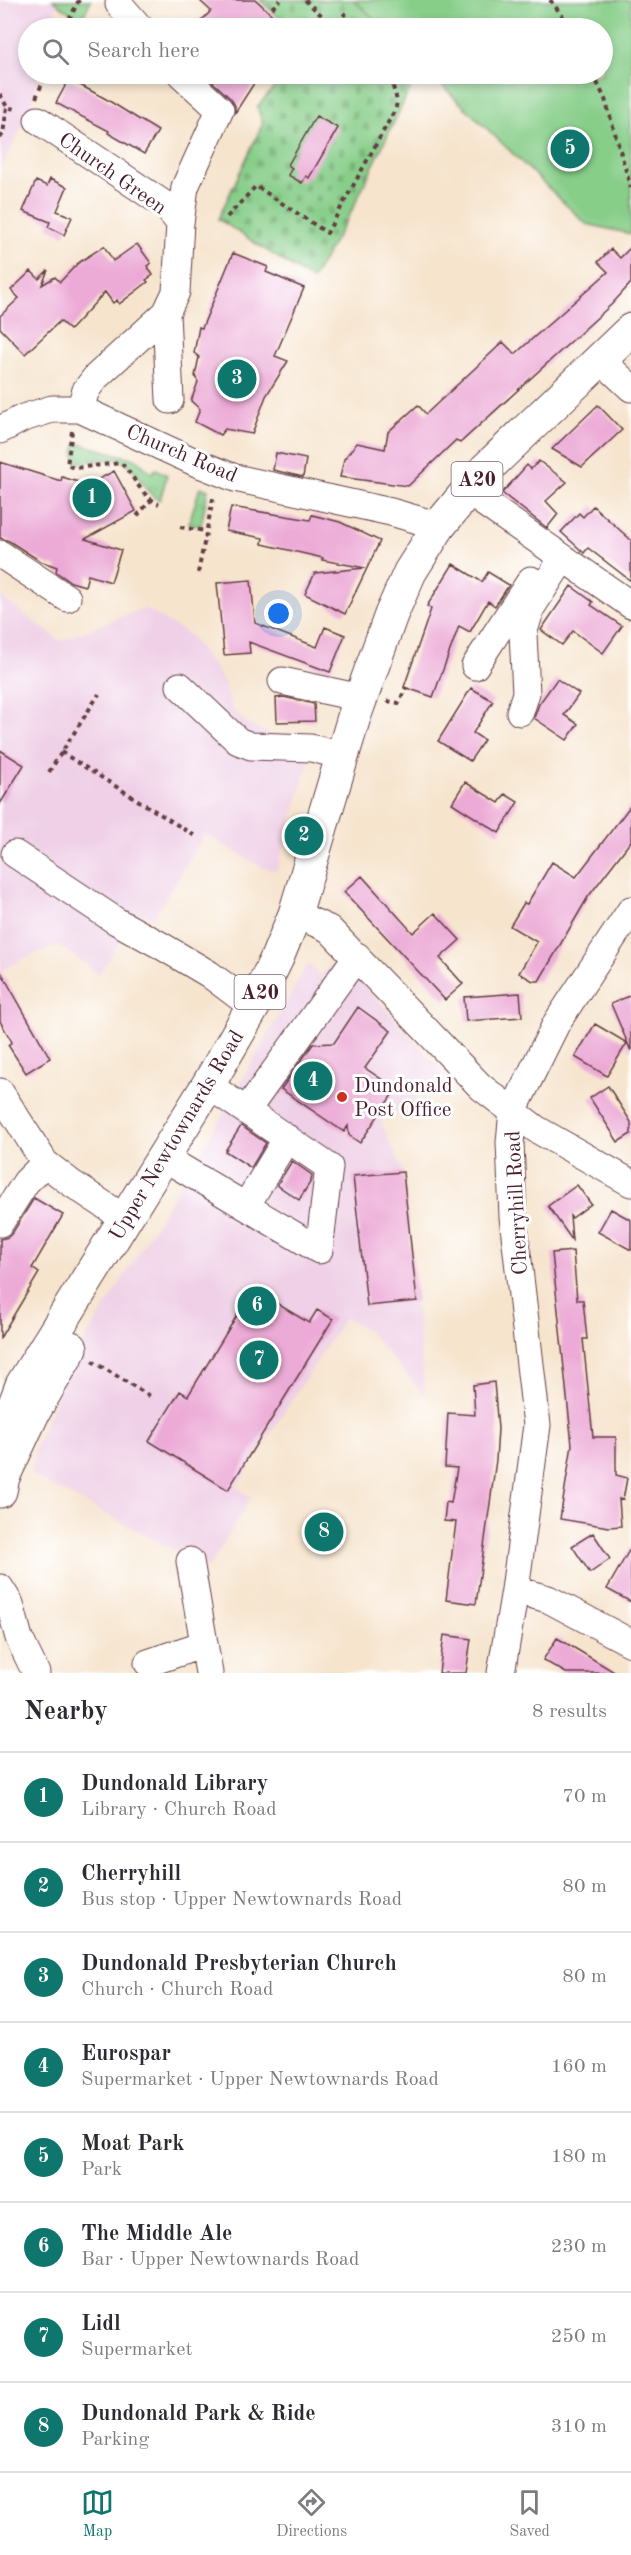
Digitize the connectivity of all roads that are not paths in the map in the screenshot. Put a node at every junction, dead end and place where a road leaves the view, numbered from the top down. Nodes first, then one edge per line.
1 (119, 4) dead end
2 (131, 18) edge
3 (192, 84) edge
4 (34, 116) road end
5 (180, 223) junction
6 (166, 313) junction
7 (631, 330) edge
8 (600, 360) junction
9 (631, 388) edge
10 (170, 400) dead end
11 (77, 418) junction
12 (0, 430) edge
13 (467, 491) junction
14 (439, 526) junction
15 (557, 554) junction
16 (0, 555) edge
17 (68, 598) dead end
18 (631, 605) edge
19 (475, 666) dead end
20 (282, 681) dead end
21 (180, 686) dead end
22 (372, 700) junction
23 (519, 712) dead end
24 (343, 756) junction
25 (15, 854) dead end
26 (295, 914) junction
27 (627, 923) edge
28 (357, 956) junction
29 (253, 1007) junction
30 (208, 1085) junction
31 (0, 1092) edge
32 (246, 1111) junction
33 (513, 1111) junction
34 (287, 1138) junction
35 (163, 1157) junction
36 (45, 1163) junction
37 (631, 1183) edge
38 (246, 1206) junction
39 (124, 1218) junction
40 (0, 1223) edge
41 (102, 1256) junction
42 (11, 1396) edge
43 (0, 1443) edge
44 (0, 1491) edge
45 (190, 1561) dead end
46 (0, 1588) edge
47 (515, 1590) junction
48 (10, 1629) edge
49 (631, 1643) edge
50 (204, 1644) junction
51 (148, 1663) dead end
52 (36, 1673) edge
53 (209, 1673) edge
54 (501, 1673) edge

1 - 2 street
3 - 5 street
4 - 5 street, Church Green
5 - 6 street, Church Green
6 - 10 street
6 - 11 street, Church Green
7 - 8 highway, Upper Newtownards Road / A20
8 - 9 street
8 - 13 highway, Upper Newtownards Road / A20
11 - 12 street, Church Road
11 - 14 street, Church Road
13 - 14 highway, Upper Newtownards Road / A20
13 - 15 street
14 - 22 highway, Upper Newtownards Road / A20
15 - 18 street
15 - 19 street
15 - 23 street
16 - 17 street
20 - 22 street
21 - 24 street
22 - 24 highway, Upper Newtownards Road / A20
24 - 26 highway, Upper Newtownards Road / A20
25 - 29 street
26 - 28 street, Cherryhill Road
26 - 29 highway, Upper Newtownards Road / A20
27 - 33 street
28 - 32 street
28 - 33 street, Cherryhill Road
29 - 30 highway, Upper Newtownards Road / A20
30 - 32 street
30 - 35 highway, Upper Newtownards Road / A20
31 - 36 street
32 - 34 street
33 - 37 street
33 - 47 street, Cherryhill Road
34 - 38 street
34 - 38 street
35 - 38 street
35 - 39 highway, Upper Newtownards Road / A20
36 - 39 street
36 - 40 street
39 - 41 highway, Upper Newtownards Road / A20
41 - 42 highway, Upper Newtownards Road / A20
41 - 44 highway
42 - 43 highway, Upper Newtownards Road / A20
45 - 50 street
46 - 48 street
47 - 49 street
47 - 54 street, Cherryhill Road
48 - 52 street
50 - 51 street
50 - 53 street

